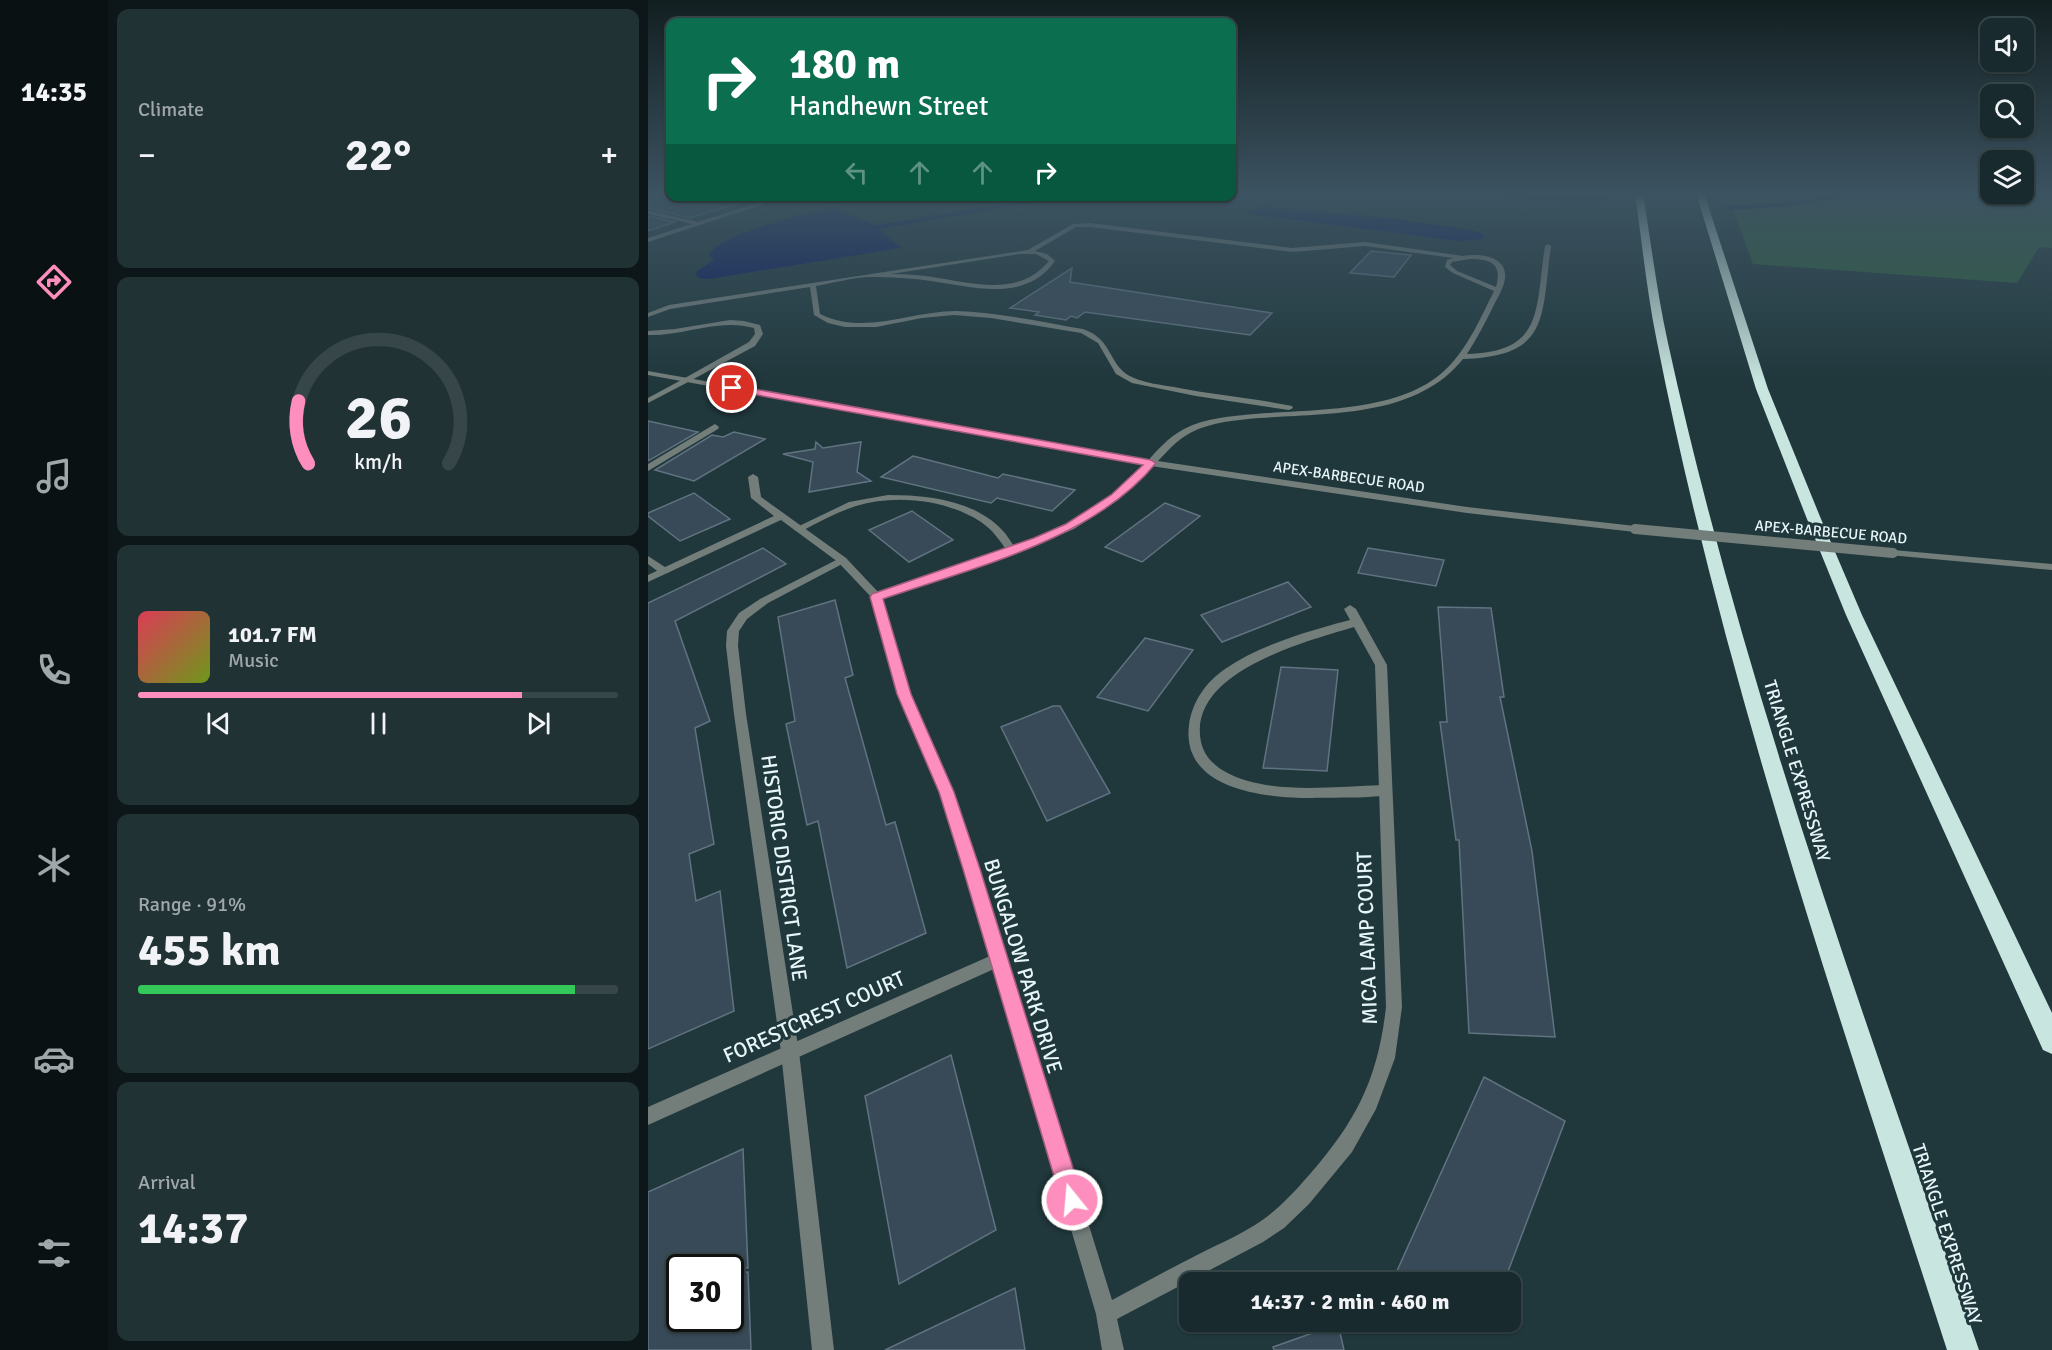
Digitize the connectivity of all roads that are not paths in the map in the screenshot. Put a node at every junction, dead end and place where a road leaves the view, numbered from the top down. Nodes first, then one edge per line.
1 (999, 256) edge
2 (1047, 256) edge
3 (1455, 256) edge
4 (1547, 256) edge
5 (1649, 256) edge
6 (1720, 256) edge
7 (1462, 257) junction
8 (876, 276) junction
9 (813, 285) junction
10 (1498, 290) junction
11 (648, 315) edge
12 (648, 333) edge
13 (1460, 357) junction
14 (648, 373) edge
15 (688, 380) junction
16 (648, 401) edge
17 (1311, 411) junction
18 (715, 427) dead end
19 (1151, 463) junction
20 (648, 468) edge
21 (753, 477) dead end
22 (780, 517) junction
23 (798, 529) junction
24 (1011, 550) junction
25 (648, 559) edge
26 (842, 560) junction
27 (2052, 567) edge
28 (664, 571) junction
29 (648, 579) edge
30 (877, 597) junction
31 (1384, 790) junction
32 (998, 960) junction
33 (2052, 1041) edge
34 (790, 1053) junction
35 (648, 1116) edge
36 (1106, 1314) junction
37 (823, 1350) edge
38 (1113, 1350) edge
39 (1963, 1350) edge

1 - 8 street
2 - 8 street
3 - 7 street
4 - 13 street
5 - 39 highway, TRIANGLE EXPRESSWAY
6 - 33 highway
7 - 10 street
7 - 10 street
8 - 9 street
9 - 11 street
9 - 17 street
10 - 13 street
12 - 15 street
13 - 17 street
14 - 15 street, APEX-BARBECUE ROAD
15 - 16 street
15 - 19 street, APEX-BARBECUE ROAD
17 - 19 street
18 - 20 street
19 - 24 street
19 - 27 street, APEX-BARBECUE ROAD, bridge
21 - 22 street, BUNGALOW PARK DRIVE
22 - 23 street, BUNGALOW PARK DRIVE
22 - 28 street
23 - 24 street
23 - 26 street, BUNGALOW PARK DRIVE
24 - 30 street
25 - 28 street
26 - 30 street, BUNGALOW PARK DRIVE
26 - 34 street, HISTORIC DISTRICT LANE
28 - 29 street
30 - 32 street, BUNGALOW PARK DRIVE
31 - 31 street, MICA LAMP COURT
31 - 36 street, MICA LAMP COURT
32 - 34 street, FORESTCREST COURT
32 - 36 street, BUNGALOW PARK DRIVE
34 - 35 street, FORESTCREST COURT
34 - 37 street, HISTORIC DISTRICT LANE
36 - 38 street, BUNGALOW PARK DRIVE

